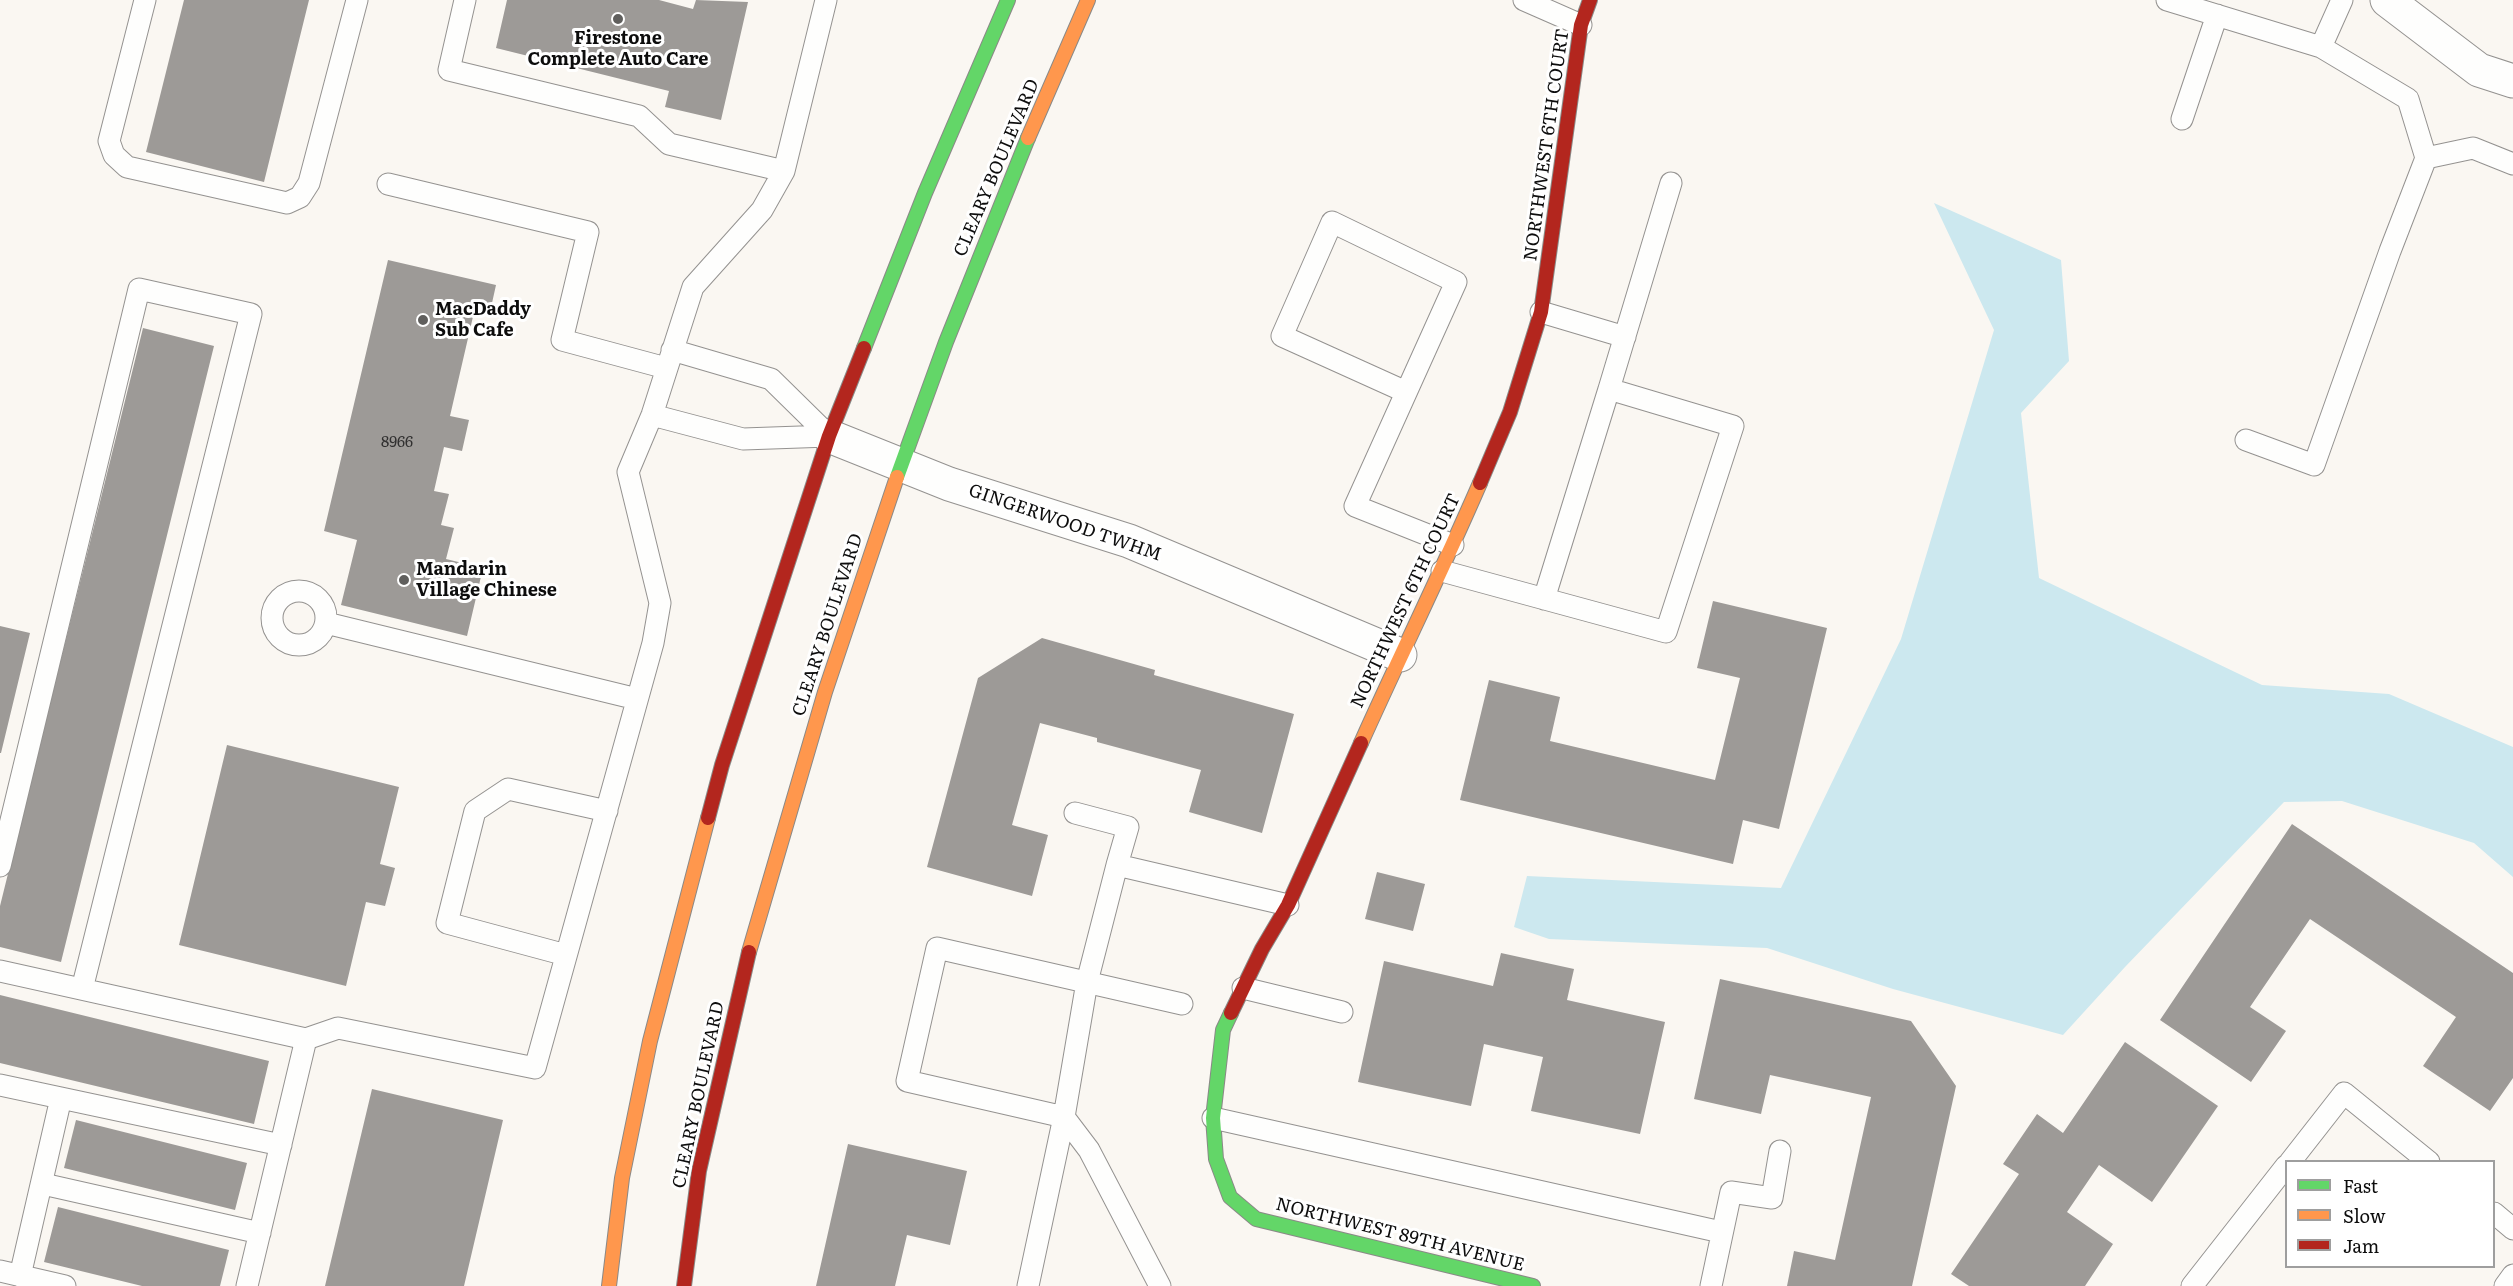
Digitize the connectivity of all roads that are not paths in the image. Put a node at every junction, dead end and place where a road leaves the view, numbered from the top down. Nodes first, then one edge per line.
1 (145, 0) edge
2 (357, 0) edge
3 (465, 0) edge
4 (826, 0) edge
5 (1008, 0) edge
6 (1088, 0) edge
7 (1524, 0) edge
8 (1590, 0) edge
9 (2167, 0) edge
10 (2342, 0) edge
11 (2386, 0) edge
12 (2217, 15) junction
13 (1581, 25) junction
14 (2321, 47) junction
15 (2513, 81) edge
16 (2182, 119) dead end
17 (2426, 158) junction
18 (2513, 164) edge
19 (784, 171) junction
20 (1671, 183) dead end
21 (388, 184) dead end
22 (1541, 312) junction
23 (1625, 337) junction
24 (669, 359) junction
25 (1609, 389) junction
26 (1406, 392) junction
27 (652, 415) junction
28 (829, 436) junction
29 (2246, 440) dead end
30 (900, 464) junction
31 (1453, 545) junction
32 (1442, 571) junction
33 (1544, 599) junction
34 (326, 623) dead end
35 (1400, 655) junction
36 (637, 699) junction
37 (607, 811) junction
38 (1076, 813) dead end
39 (1117, 865) junction
40 (0, 866) edge
41 (1288, 905) junction
42 (566, 955) junction
43 (0, 971) edge
44 (1088, 982) junction
45 (1243, 988) junction
46 (82, 989) junction
47 (1182, 1004) dead end
48 (1342, 1012) dead end
49 (306, 1040) junction
50 (0, 1085) edge
51 (61, 1098) junction
52 (1064, 1117) junction
53 (1213, 1118) junction
54 (281, 1145) junction
55 (1780, 1151) dead end
56 (2291, 1160) edge
57 (2428, 1160) edge
58 (2285, 1167) edge
59 (43, 1184) junction
60 (1230, 1197) joint
61 (2495, 1215) edge
62 (2513, 1229) edge
63 (1721, 1232) junction
64 (260, 1233) junction
65 (10, 1274) edge
66 (2513, 1275) edge
67 (65, 1286) edge
68 (247, 1286) edge
69 (609, 1286) edge
70 (684, 1286) edge
71 (1028, 1286) edge
72 (1160, 1286) edge
73 (1533, 1286) edge
74 (1711, 1286) edge
75 (2192, 1286) edge
76 (2505, 1286) edge

1 - 2 lane
3 - 19 lane
4 - 19 lane
5 - 28 street
6 - 30 street, CLEARY BOULEVARD
7 - 13 lane
8 - 13 street, NORTHWEST 6TH COURT
9 - 12 lane
10 - 14 lane
11 - 15 street
12 - 14 lane
12 - 16 lane
13 - 22 street, NORTHWEST 6TH COURT
14 - 17 lane
17 - 18 lane
17 - 29 lane
19 - 24 lane
20 - 23 lane
21 - 24 lane
22 - 23 lane
22 - 31 street, NORTHWEST 6TH COURT
23 - 25 lane
24 - 27 lane
24 - 28 lane
25 - 33 lane
25 - 33 lane
26 - 26 lane
26 - 31 lane
27 - 28 lane
27 - 36 lane
28 - 30 street, GINGERWOOD TWHM
28 - 69 street
30 - 35 street, GINGERWOOD TWHM
30 - 70 street, CLEARY BOULEVARD
31 - 32 street, NORTHWEST 6TH COURT
32 - 33 lane
32 - 35 street, NORTHWEST 6TH COURT
34 - 36 lane
35 - 41 street, NORTHWEST 6TH COURT
36 - 37 lane
37 - 42 lane
37 - 42 lane
38 - 39 lane
39 - 41 lane
39 - 44 lane
40 - 46 lane
41 - 45 street, NORTHWEST 6TH COURT
42 - 49 lane
43 - 46 lane
44 - 47 lane
44 - 52 lane
44 - 52 lane
45 - 48 lane
45 - 53 street, NORTHWEST 6TH COURT
46 - 49 lane
49 - 54 lane
50 - 51 lane
51 - 54 lane
51 - 59 lane
52 - 71 lane
52 - 72 lane
53 - 60 street, NORTHWEST 6TH COURT
53 - 63 lane
54 - 64 lane
55 - 63 lane
56 - 57 lane
58 - 75 lane
59 - 64 lane
59 - 65 lane
60 - 73 street, NORTHWEST 89TH AVENUE
61 - 62 lane
63 - 74 lane
64 - 68 lane
65 - 67 lane
66 - 76 lane

